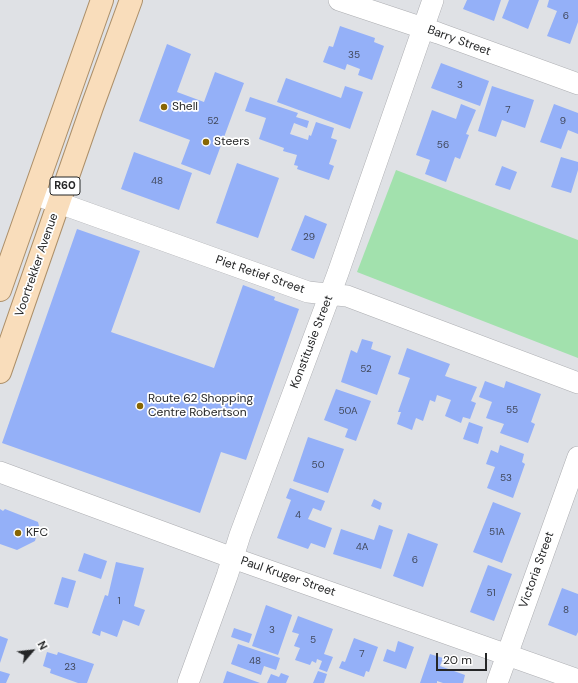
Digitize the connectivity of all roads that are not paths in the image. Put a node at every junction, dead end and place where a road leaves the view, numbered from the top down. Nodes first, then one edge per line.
1 (102, 0) edge
2 (131, 0) edge
3 (339, 0) edge
4 (433, 0) edge
5 (423, 28) junction
6 (578, 84) edge
7 (34, 194) junction
8 (59, 204) junction
9 (0, 290) edge
10 (330, 295) junction
11 (0, 372) edge
12 (578, 383) edge
13 (578, 457) edge
14 (0, 472) edge
15 (233, 558) junction
16 (506, 654) junction
17 (578, 680) edge
18 (188, 683) edge
19 (497, 683) edge

1 - 7 main road, R60
2 - 8 main road, Voortrekker Avenue / R60
3 - 5 street, Barry Street
4 - 5 street, Konstitusie Street
5 - 6 street, Barry Street
5 - 10 street, Konstitusie Street
7 - 8 street, Piet Retief Street
7 - 9 main road, R60
8 - 10 street, Piet Retief Street
8 - 11 main road, Voortrekker Avenue / R60
10 - 12 street, Piet Retief Street
10 - 15 street, Konstitusie Street
13 - 16 street, Victoria Street
14 - 15 street, Paul Kruger Street
15 - 16 street, Paul Kruger Street
15 - 18 street, Konstitusie Street
16 - 17 street, Paul Kruger Street
16 - 19 street, Victoria Street

